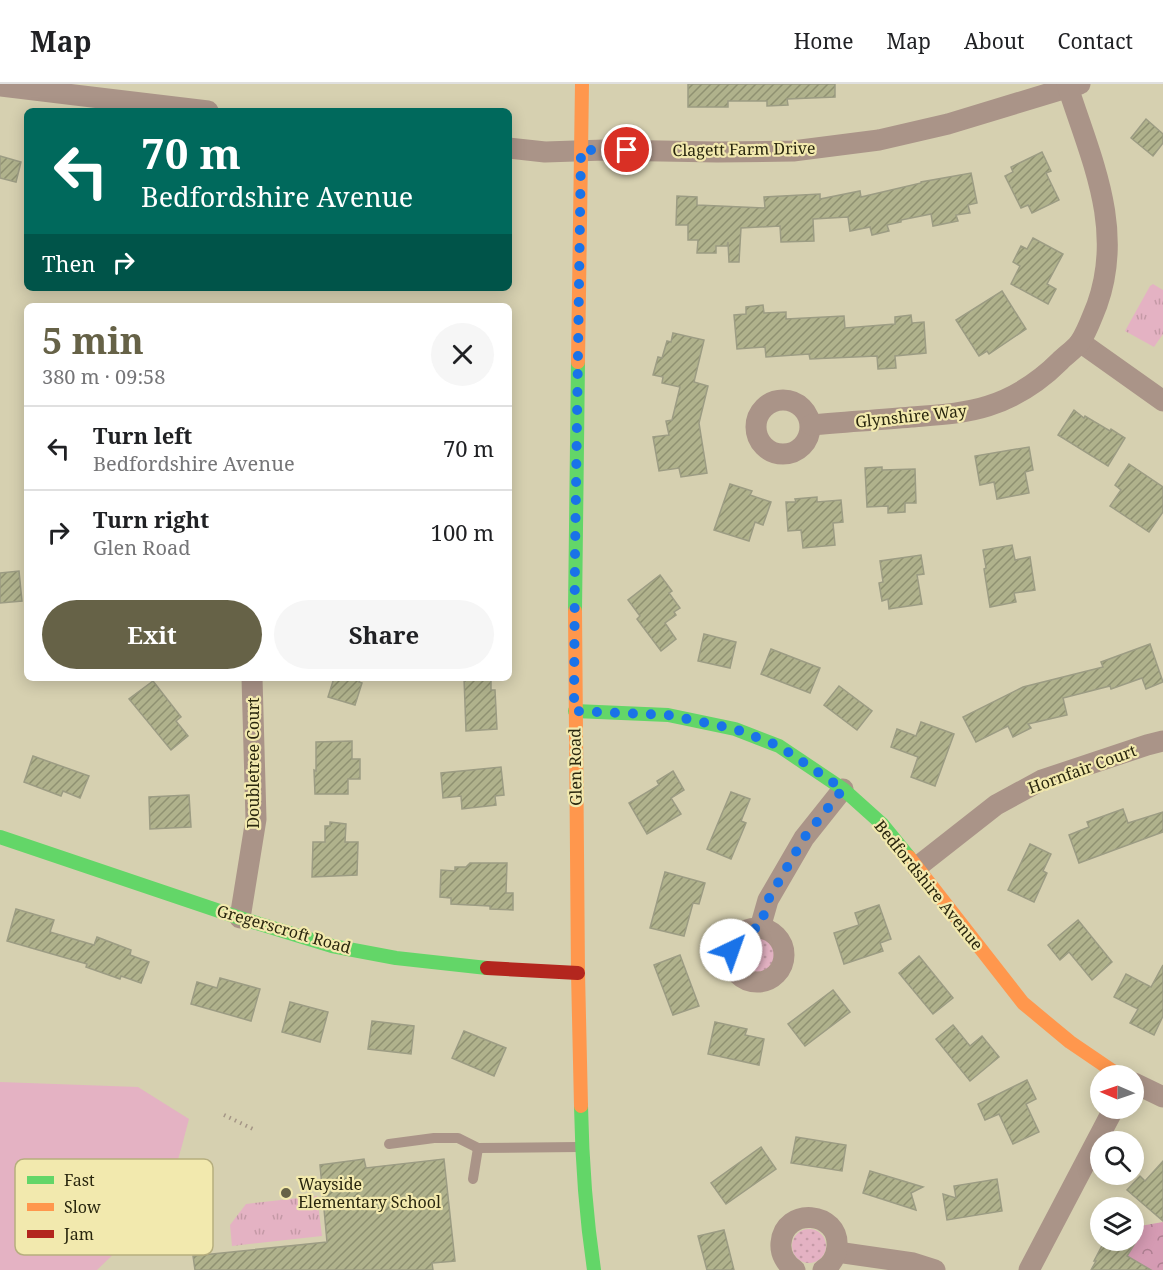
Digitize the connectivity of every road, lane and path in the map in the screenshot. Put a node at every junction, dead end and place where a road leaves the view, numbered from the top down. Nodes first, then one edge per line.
1 (582, 84) edge
2 (1071, 85) edge
3 (0, 86) edge
4 (183, 108) edge
5 (512, 148) edge
6 (581, 150) junction
7 (1080, 342) junction
8 (1163, 401) edge
9 (811, 425) dead end
10 (252, 681) edge
11 (574, 711) junction
12 (1163, 741) edge
13 (843, 789) junction
14 (0, 837) edge
15 (917, 867) junction
16 (240, 918) junction
17 (760, 928) dead end
18 (578, 973) junction
19 (1104, 1065) edge
20 (1144, 1087) edge
21 (1163, 1096) edge
22 (224, 1115) dead end
23 (1108, 1119) edge
24 (253, 1130) dead end
25 (389, 1144) dead end
26 (582, 1147) junction
27 (478, 1148) junction
28 (473, 1179) dead end
29 (837, 1252) junction
30 (594, 1270) edge
31 (795, 1270) edge
32 (823, 1270) edge
33 (935, 1270) edge
34 (1029, 1270) edge

1 - 6 street, Glen Road
2 - 6 street, Clagett Farm Drive
2 - 7 street, Glynshire Way
3 - 4 street
5 - 6 street, Clagett Farm Drive
6 - 11 street, Glen Road
7 - 8 street
7 - 9 street, Glynshire Way
10 - 16 street, Doubletree Court
11 - 13 street, Bedfordshire Avenue
11 - 18 street, Glen Road
12 - 15 street, Hornfair Court
13 - 15 street, Bedfordshire Avenue
13 - 17 street
14 - 16 street, Gregerscroft Road
15 - 19 street, Bedfordshire Avenue
16 - 18 street, Gregerscroft Road
18 - 26 street, Glen Road
20 - 21 street
22 - 24 path
23 - 34 street
25 - 27 lane
26 - 27 lane
26 - 30 street, Glen Road
27 - 28 lane
29 - 31 street
29 - 32 street
29 - 33 street

